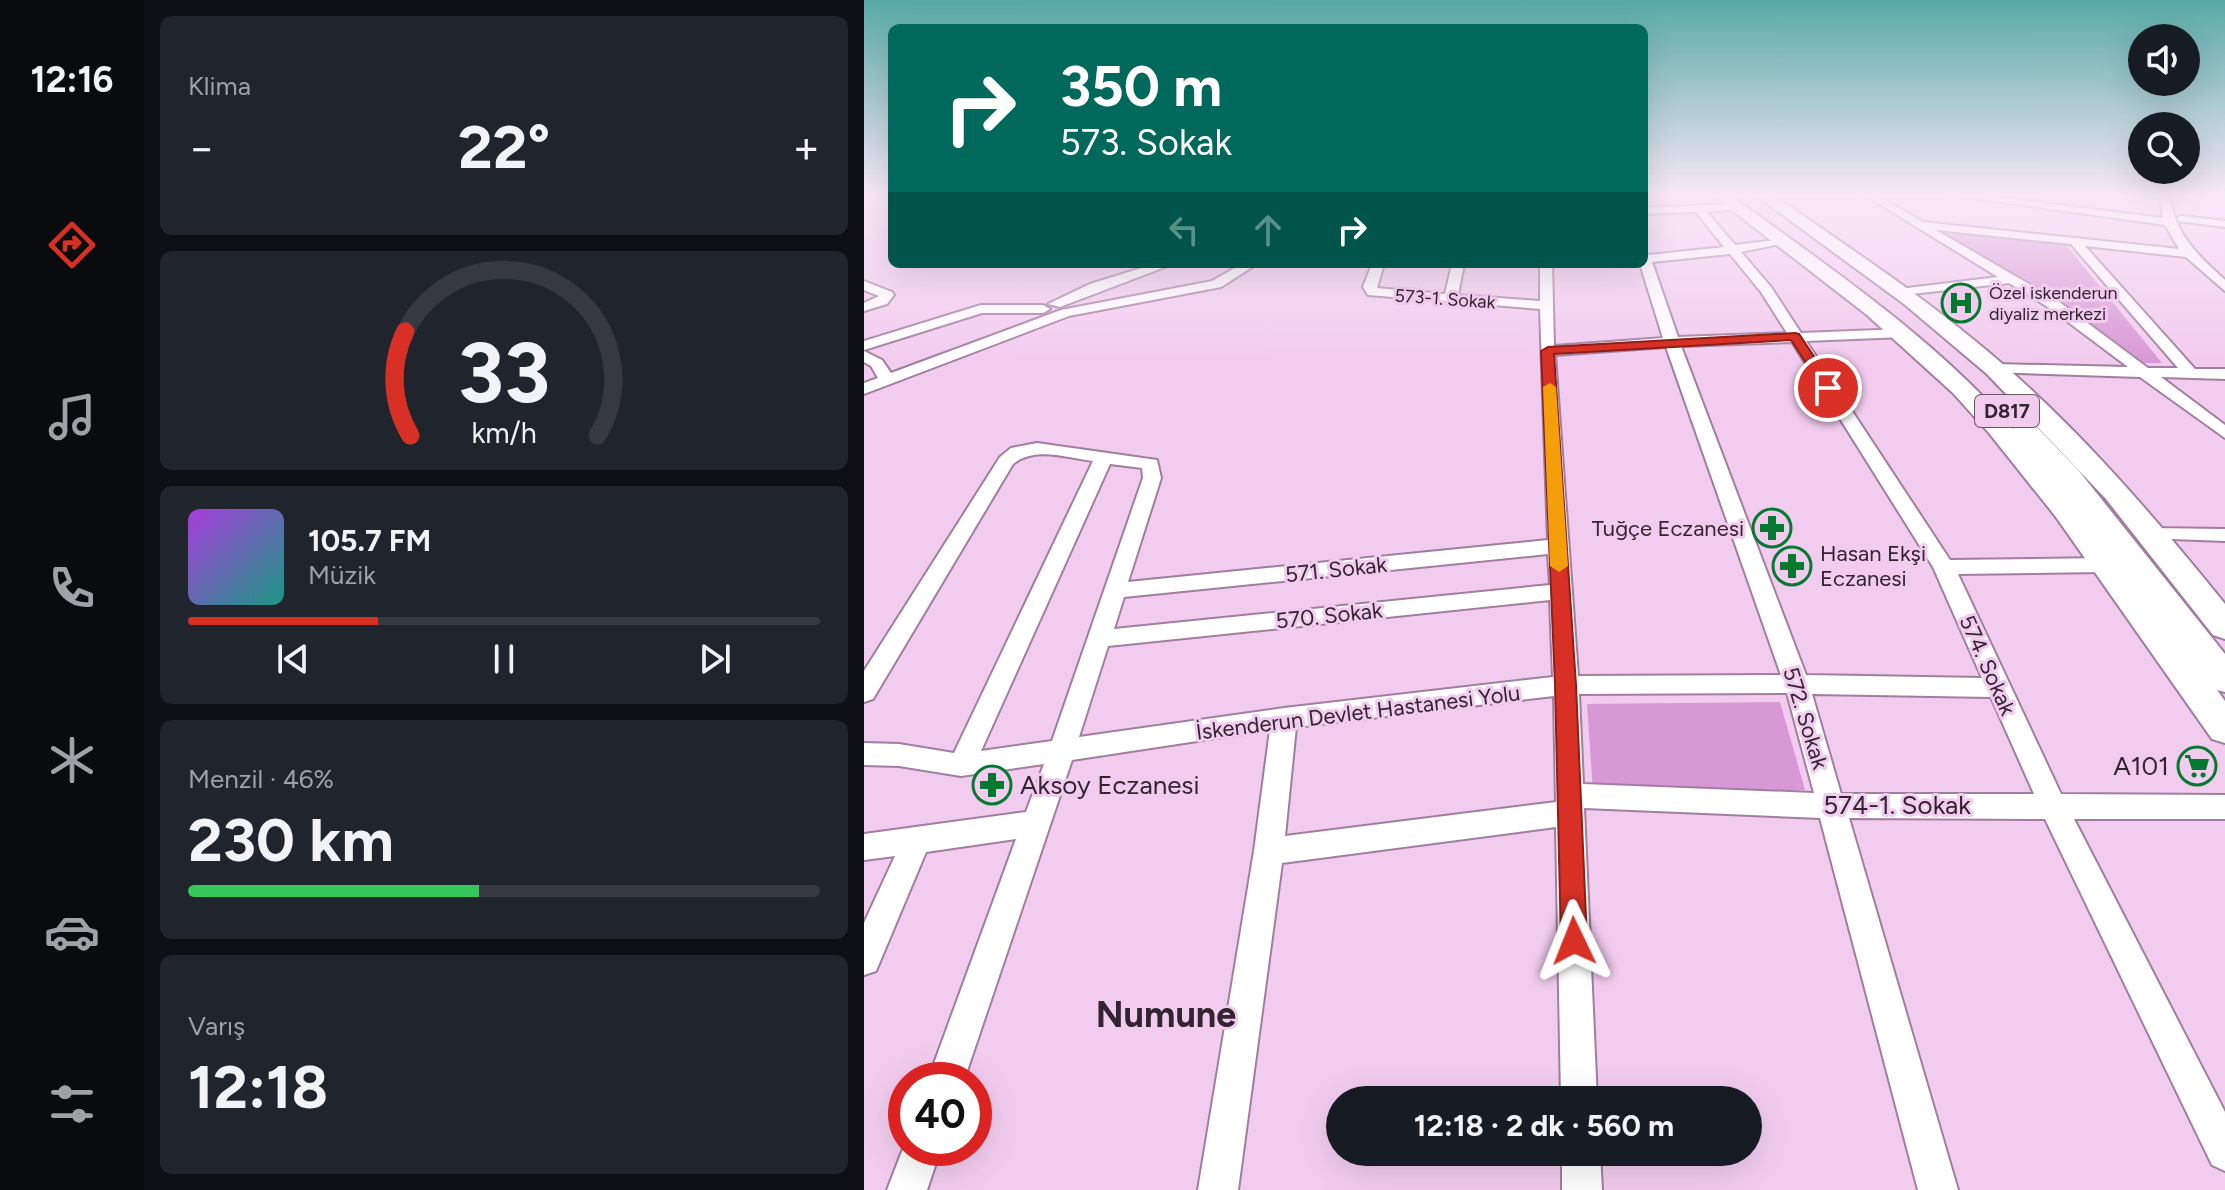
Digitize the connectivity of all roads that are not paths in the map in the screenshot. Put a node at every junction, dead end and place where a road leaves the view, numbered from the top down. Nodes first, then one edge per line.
1 (1734, 249) edge
2 (1731, 250) edge
3 (1793, 250) edge
4 (1801, 250) edge
5 (1839, 250) edge
6 (1960, 250) edge
7 (2081, 250) edge
8 (2153, 250) edge
9 (2188, 250) edge
10 (2203, 250) edge
11 (2191, 254) junction
12 (1648, 258) edge
13 (1648, 267) edge
14 (1154, 268) edge
15 (1235, 268) edge
16 (1245, 268) edge
17 (1377, 268) edge
18 (1457, 268) edge
19 (1546, 268) edge
20 (2225, 270) edge
21 (1229, 279) junction
22 (2011, 279) junction
23 (864, 285) edge
24 (2225, 287) edge
25 (1899, 293) junction
26 (1451, 299) junction
27 (1547, 306) junction
28 (864, 307) edge
29 (1043, 309) junction
30 (1903, 333) junction
31 (1795, 337) junction
32 (1672, 342) junction
33 (864, 346) edge
34 (975, 346) junction
35 (1548, 351) junction
36 (864, 356) edge
37 (1995, 369) junction
38 (2148, 373) junction
39 (2191, 374) junction
40 (2225, 374) edge
41 (887, 380) junction
42 (864, 389) edge
43 (2223, 429) edge
44 (1104, 458) junction
45 (2151, 534) junction
46 (2225, 535) edge
47 (1558, 546) junction
48 (2105, 565) junction
49 (1944, 567) junction
50 (1113, 591) junction
51 (1561, 591) junction
52 (2218, 616) edge
53 (1097, 639) junction
54 (2225, 679) edge
55 (1797, 684) junction
56 (1566, 685) junction
57 (1999, 688) junction
58 (864, 692) edge
59 (1284, 718) junction
60 (2225, 728) edge
61 (1061, 753) junction
62 (864, 754) edge
63 (961, 765) junction
64 (1569, 804) junction
65 (2052, 804) junction
66 (1832, 806) junction
67 (2225, 807) edge
68 (1035, 824) junction
69 (916, 842) junction
70 (864, 847) edge
71 (1269, 851) junction
72 (864, 959) edge
73 (952, 1062) edge
74 (1579, 1086) edge
75 (2225, 1152) edge
76 (916, 1166) edge
77 (907, 1190) edge
78 (1218, 1190) edge
79 (1938, 1190) edge

1 - 31 street, 574. Sokak
2 - 12 street
3 - 30 highway
4 - 54 highway, D817
5 - 25 highway, D817
6 - 22 street
7 - 39 street
8 - 11 street
9 - 11 street
10 - 20 street
11 - 24 street
13 - 32 street, 572. Sokak
14 - 29 street
15 - 21 street
16 - 21 street
17 - 26 street, 573-1. Sokak
18 - 26 street
19 - 27 street
21 - 34 street
22 - 25 street
22 - 38 street
23 - 28 street
25 - 37 highway, D817
26 - 27 street, 573-1. Sokak
27 - 35 street
29 - 33 street
29 - 34 street
30 - 31 street
30 - 48 highway
31 - 32 street
31 - 49 street, 574. Sokak
32 - 35 street
32 - 55 street, 572. Sokak
34 - 41 street
35 - 47 street
36 - 41 street
37 - 38 street
37 - 45 highway, D817
38 - 39 street
38 - 43 street
39 - 40 street
41 - 42 street
44 - 50 street
44 - 58 street
44 - 63 street
45 - 46 street
45 - 52 highway, D817
47 - 50 street, 571. Sokak
47 - 51 street
48 - 49 street
48 - 60 highway
49 - 57 street, 574. Sokak
50 - 53 street
51 - 53 street, 570. Sokak
51 - 56 street
53 - 61 street
55 - 56 street, İskenderun Devlet Hastanesi Yolu
55 - 57 street, İskenderun Devlet Hastanesi Yolu
55 - 66 street, 572. Sokak
56 - 59 street, İskenderun Devlet Hastanesi Yolu
56 - 64 street
57 - 65 street, 574. Sokak
59 - 61 street, İskenderun Devlet Hastanesi Yolu
59 - 71 street
61 - 63 street, İskenderun Devlet Hastanesi Yolu
61 - 68 street
62 - 63 street, İskenderun Devlet Hastanesi Yolu
64 - 66 street, 574-1. Sokak
64 - 71 street, 574-1. Sokak
64 - 74 street
65 - 66 street, 574-1. Sokak
65 - 67 street, 574-1. Sokak
65 - 75 street, 574. Sokak
66 - 79 street, 572. Sokak
68 - 69 street
68 - 73 street
69 - 70 street
69 - 72 street
71 - 78 street
76 - 77 street

